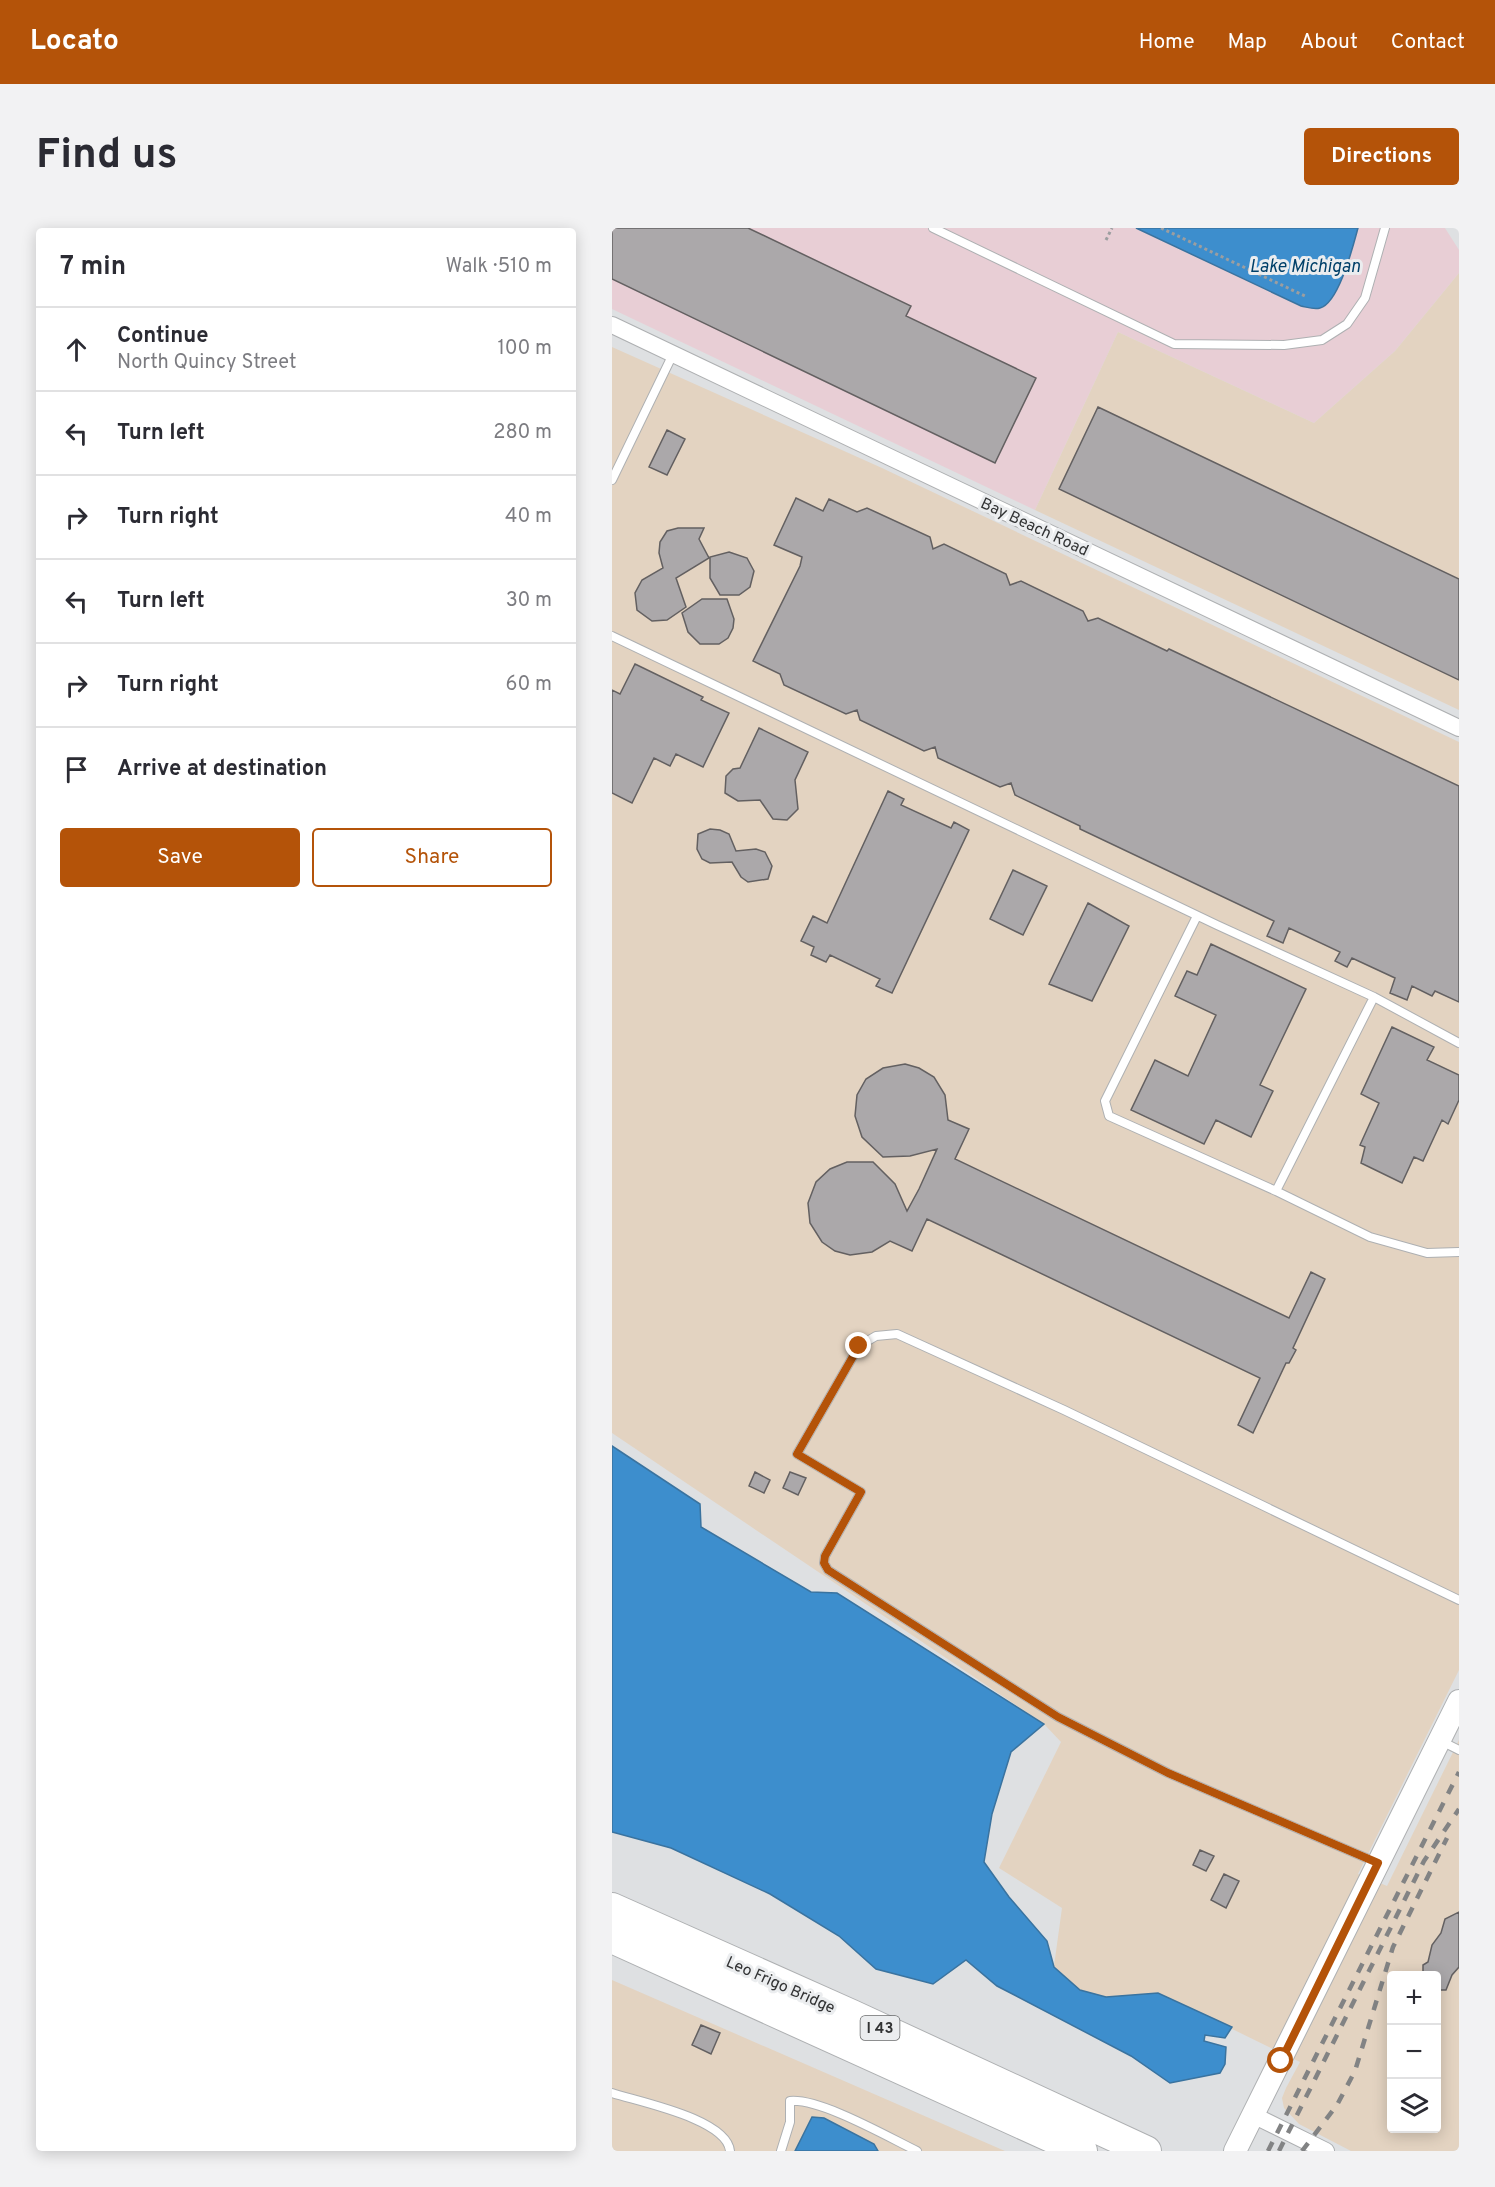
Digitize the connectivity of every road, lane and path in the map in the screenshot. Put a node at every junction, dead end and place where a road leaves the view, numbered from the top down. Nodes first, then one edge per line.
1 (933, 228) edge
2 (1112, 228) edge
3 (1161, 228) edge
4 (1385, 228) edge
5 (1106, 240) dead end
6 (1307, 297) dead end
7 (612, 325) edge
8 (673, 354) junction
9 (612, 480) edge
10 (612, 636) edge
11 (1459, 728) edge
12 (1197, 916) junction
13 (1374, 997) junction
14 (1459, 1043) edge
15 (1276, 1191) junction
16 (1459, 1252) edge
17 (1459, 1600) edge
18 (1459, 1701) edge
19 (1449, 1745) edge
20 (1378, 1863) junction
21 (612, 1908) edge
22 (612, 1938) edge
23 (612, 2093) edge
24 (1253, 2115) junction
25 (730, 2151) edge
26 (781, 2151) edge
27 (917, 2151) edge
28 (1082, 2151) edge
29 (1146, 2151) edge
30 (1235, 2151) edge
31 (1326, 2151) edge

1 - 4 lane
2 - 5 path
3 - 6 path
7 - 8 street, Bay Beach Road
8 - 9 lane
8 - 11 street, Bay Beach Road
10 - 12 lane
12 - 13 lane
12 - 15 lane
13 - 14 lane
13 - 15 lane
15 - 16 lane
17 - 20 lane
18 - 19 street
19 - 20 street
20 - 24 street
21 - 29 highway, Leo Frigo Bridge / I 43
22 - 28 highway, I 43
23 - 25 lane
24 - 30 street
24 - 31 street
26 - 27 lane

